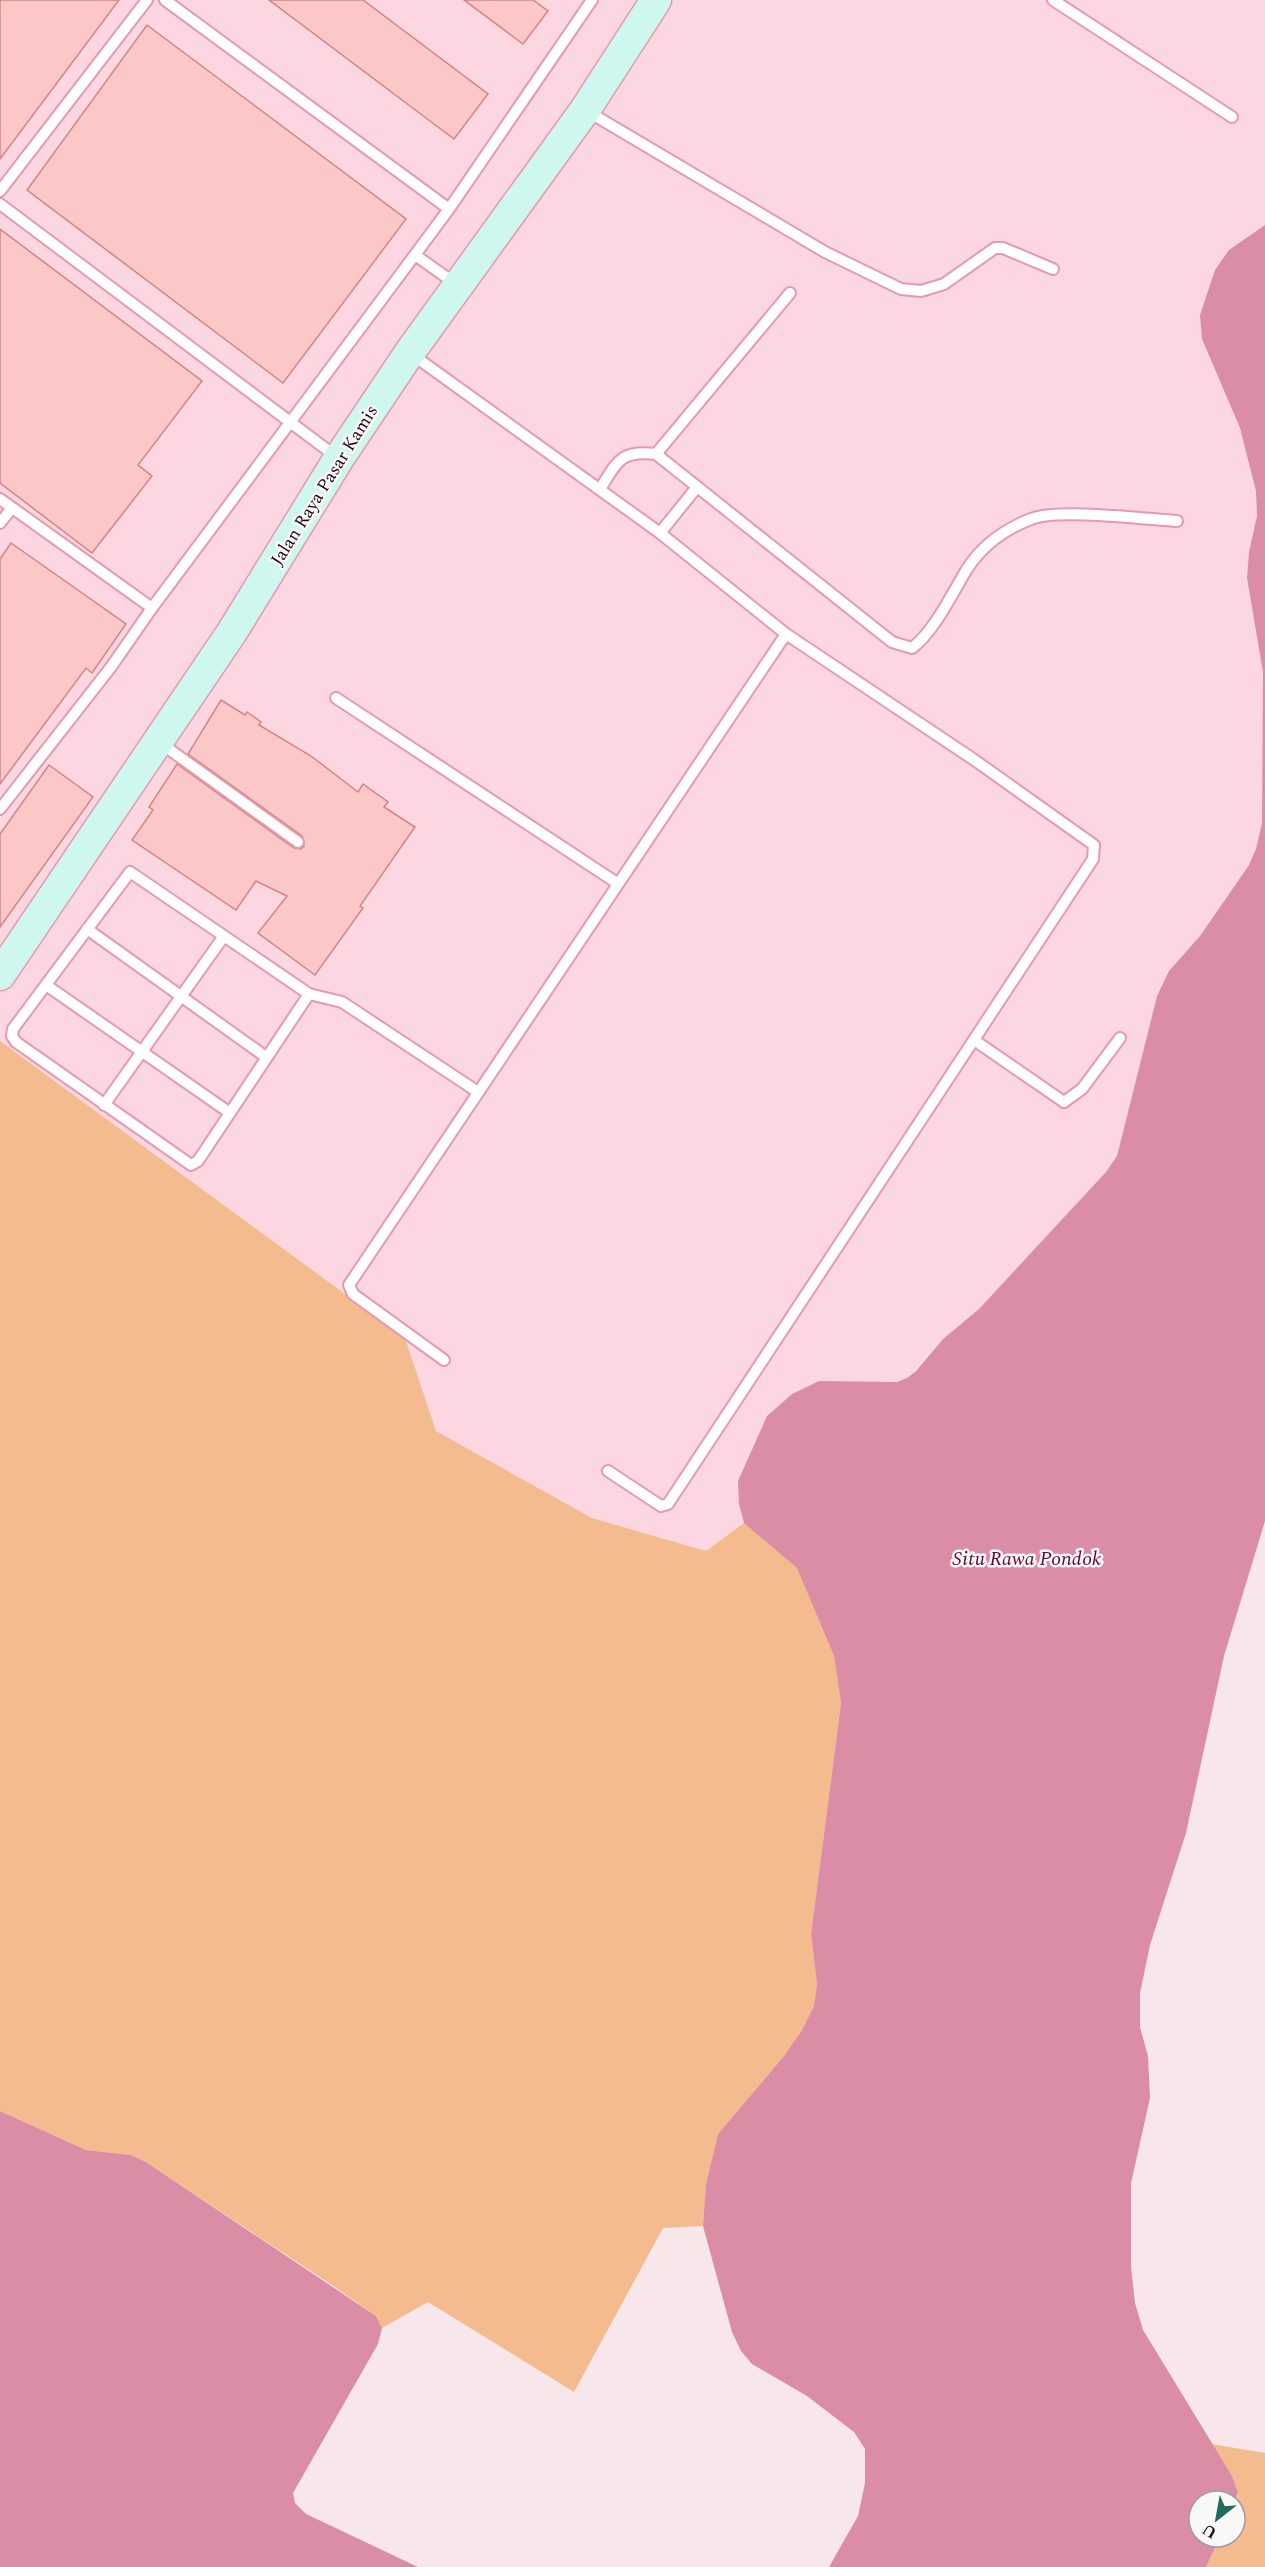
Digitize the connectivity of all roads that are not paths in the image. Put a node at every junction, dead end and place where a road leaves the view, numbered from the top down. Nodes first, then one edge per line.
1 (147, 0) edge
2 (165, 0) edge
3 (578, 0) edge
4 (656, 0) edge
5 (1053, 0) edge
6 (590, 3) edge
7 (585, 110) junction
8 (1232, 117) dead end
9 (0, 191) edge
10 (0, 204) edge
11 (449, 209) junction
12 (415, 255) junction
13 (1053, 269) dead end
14 (458, 286) junction
15 (790, 293) dead end
16 (410, 352) junction
17 (292, 422) junction
18 (656, 454) junction
19 (339, 458) junction
20 (697, 487) junction
21 (600, 489) junction
22 (0, 500) edge
23 (12, 508) junction
24 (1178, 521) dead end
25 (0, 523) edge
26 (660, 533) junction
27 (152, 608) junction
28 (786, 634) junction
29 (336, 698) dead end
30 (159, 742) junction
31 (0, 809) edge
32 (298, 842) dead end
33 (617, 883) junction
34 (87, 929) junction
35 (224, 936) junction
36 (0, 975) edge
37 (46, 985) junction
38 (309, 994) junction
39 (181, 997) junction
40 (1120, 1038) dead end
41 (974, 1040) junction
42 (141, 1051) junction
43 (266, 1057) junction
44 (478, 1092) junction
45 (104, 1105) junction
46 (230, 1113) junction
47 (444, 1360) dead end
48 (608, 1471) dead end

1 - 9 lane
2 - 11 lane
3 - 6 lane
4 - 7 main road, Jalan Raya Pasar Kamis
5 - 8 lane
6 - 11 lane
7 - 13 lane
7 - 14 main road, Jalan Raya Pasar Kamis
10 - 17 lane
11 - 12 lane
12 - 14 lane
12 - 17 lane
14 - 16 main road, Jalan Raya Pasar Kamis
15 - 18 lane
16 - 19 main road, Jalan Raya Pasar Kamis
16 - 21 lane
17 - 19 lane
17 - 27 lane
18 - 20 lane
18 - 21 lane
19 - 30 main road, Jalan Raya Pasar Kamis
20 - 24 lane
20 - 26 lane
21 - 26 lane
22 - 23 lane
23 - 25 lane
23 - 27 lane
26 - 28 lane
27 - 31 lane
28 - 33 lane
28 - 41 lane
29 - 33 lane
30 - 32 lane
30 - 36 main road, Jalan Raya Pasar Kamis
33 - 44 lane
34 - 35 lane
34 - 37 lane
34 - 39 lane
35 - 38 lane
35 - 39 lane
37 - 42 lane
37 - 45 lane
38 - 43 lane
38 - 44 lane
39 - 42 lane
39 - 43 lane
40 - 41 lane
41 - 48 lane
42 - 45 lane
42 - 46 lane
43 - 46 lane
44 - 47 lane
45 - 46 lane

